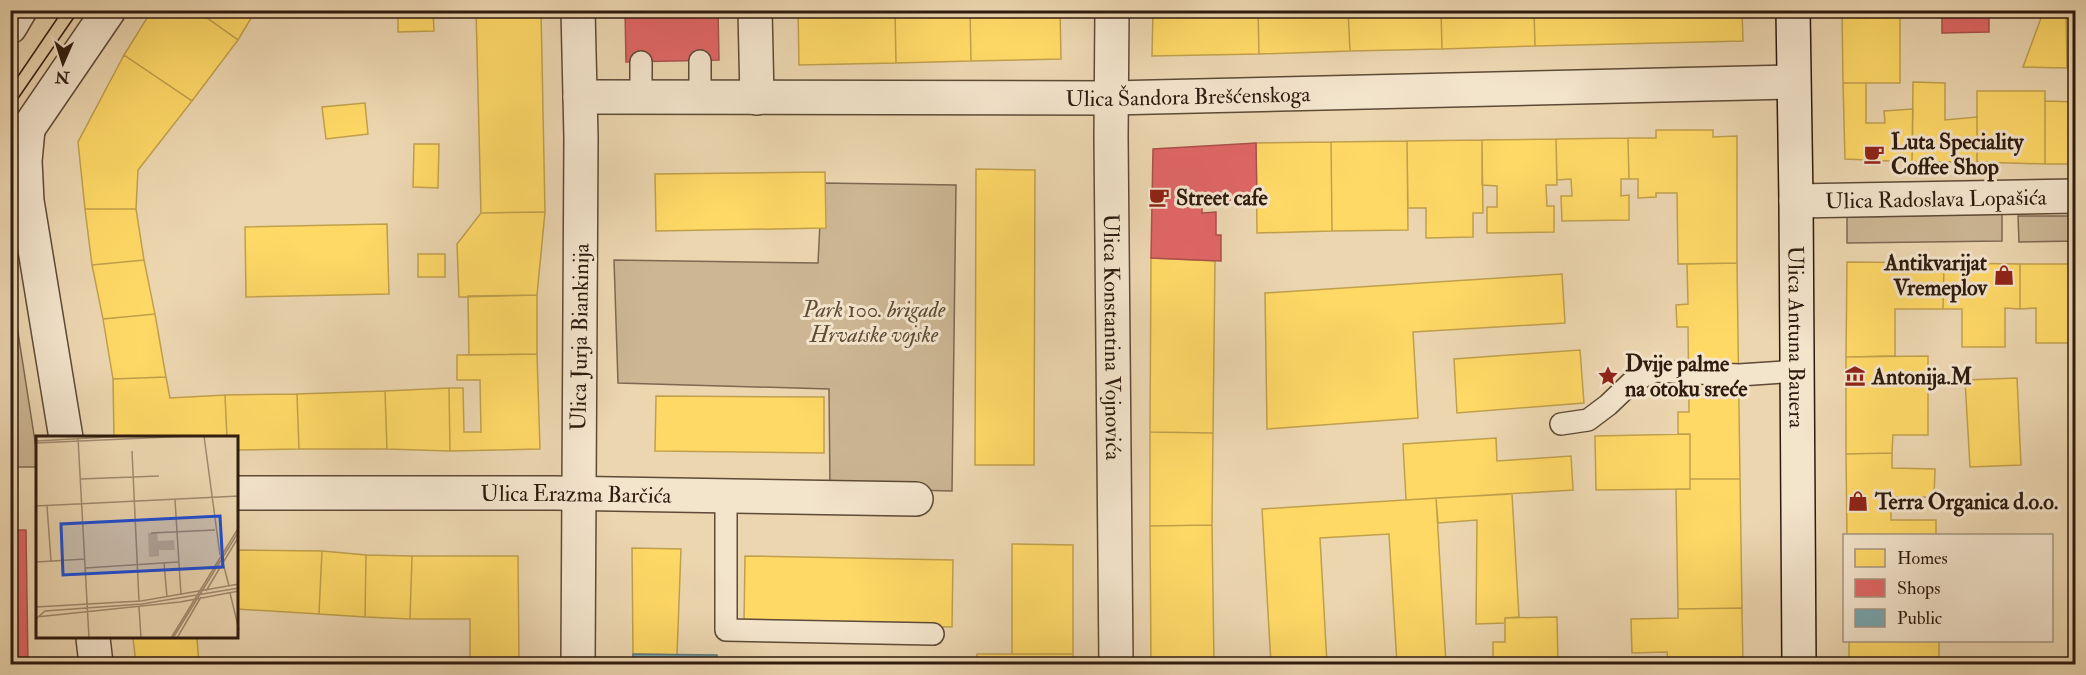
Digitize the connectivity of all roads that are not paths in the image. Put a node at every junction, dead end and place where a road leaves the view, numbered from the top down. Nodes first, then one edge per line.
1 (20, 10) edge
2 (109, 10) edge
3 (578, 10) edge
4 (755, 10) edge
5 (1112, 10) edge
6 (1793, 10) edge
7 (10, 27) edge
8 (700, 60) dead end
9 (641, 62) dead end
10 (1793, 82) junction
11 (580, 97) junction
12 (641, 98) junction
13 (700, 98) junction
14 (757, 98) junction
15 (1111, 98) junction
16 (20, 142) edge
17 (2076, 196) edge
18 (1796, 201) junction
19 (1797, 371) junction
20 (1561, 424) dead end
21 (66, 436) edge
22 (238, 493) edge
23 (578, 494) junction
24 (726, 496) junction
25 (916, 499) dead end
26 (933, 634) dead end
27 (93, 639) edge
28 (96, 664) edge
29 (578, 664) edge
30 (1116, 664) edge
31 (1799, 664) edge

1 - 7 street
2 - 16 street
3 - 11 street, Ulica Jurja Biankinija
4 - 14 street
5 - 15 street, Ulica Konstantina Vojnovića
6 - 10 street, Ulica Antuna Bauera
8 - 13 lane
9 - 12 lane
10 - 15 street, Ulica Šandora Brešćenskoga
10 - 18 street, Ulica Antuna Bauera
11 - 12 street, Ulica Šandora Brešćenskoga
11 - 23 street, Ulica Jurja Biankinija
12 - 13 street, Ulica Šandora Brešćenskoga
13 - 14 street, Ulica Šandora Brešćenskoga
14 - 15 street, Ulica Šandora Brešćenskoga
15 - 30 street, Ulica Konstantina Vojnovića
16 - 21 street
17 - 18 street, Ulica Radoslava Lopašića
18 - 19 street, Ulica Antuna Bauera
19 - 20 lane
19 - 31 street, Ulica Antuna Bauera
22 - 23 street, Ulica Erazma Barčića
23 - 24 street, Ulica Erazma Barčića
23 - 29 street, Ulica Jurja Biankinija
24 - 25 street, Ulica Erazma Barčića
24 - 26 lane
27 - 28 street

